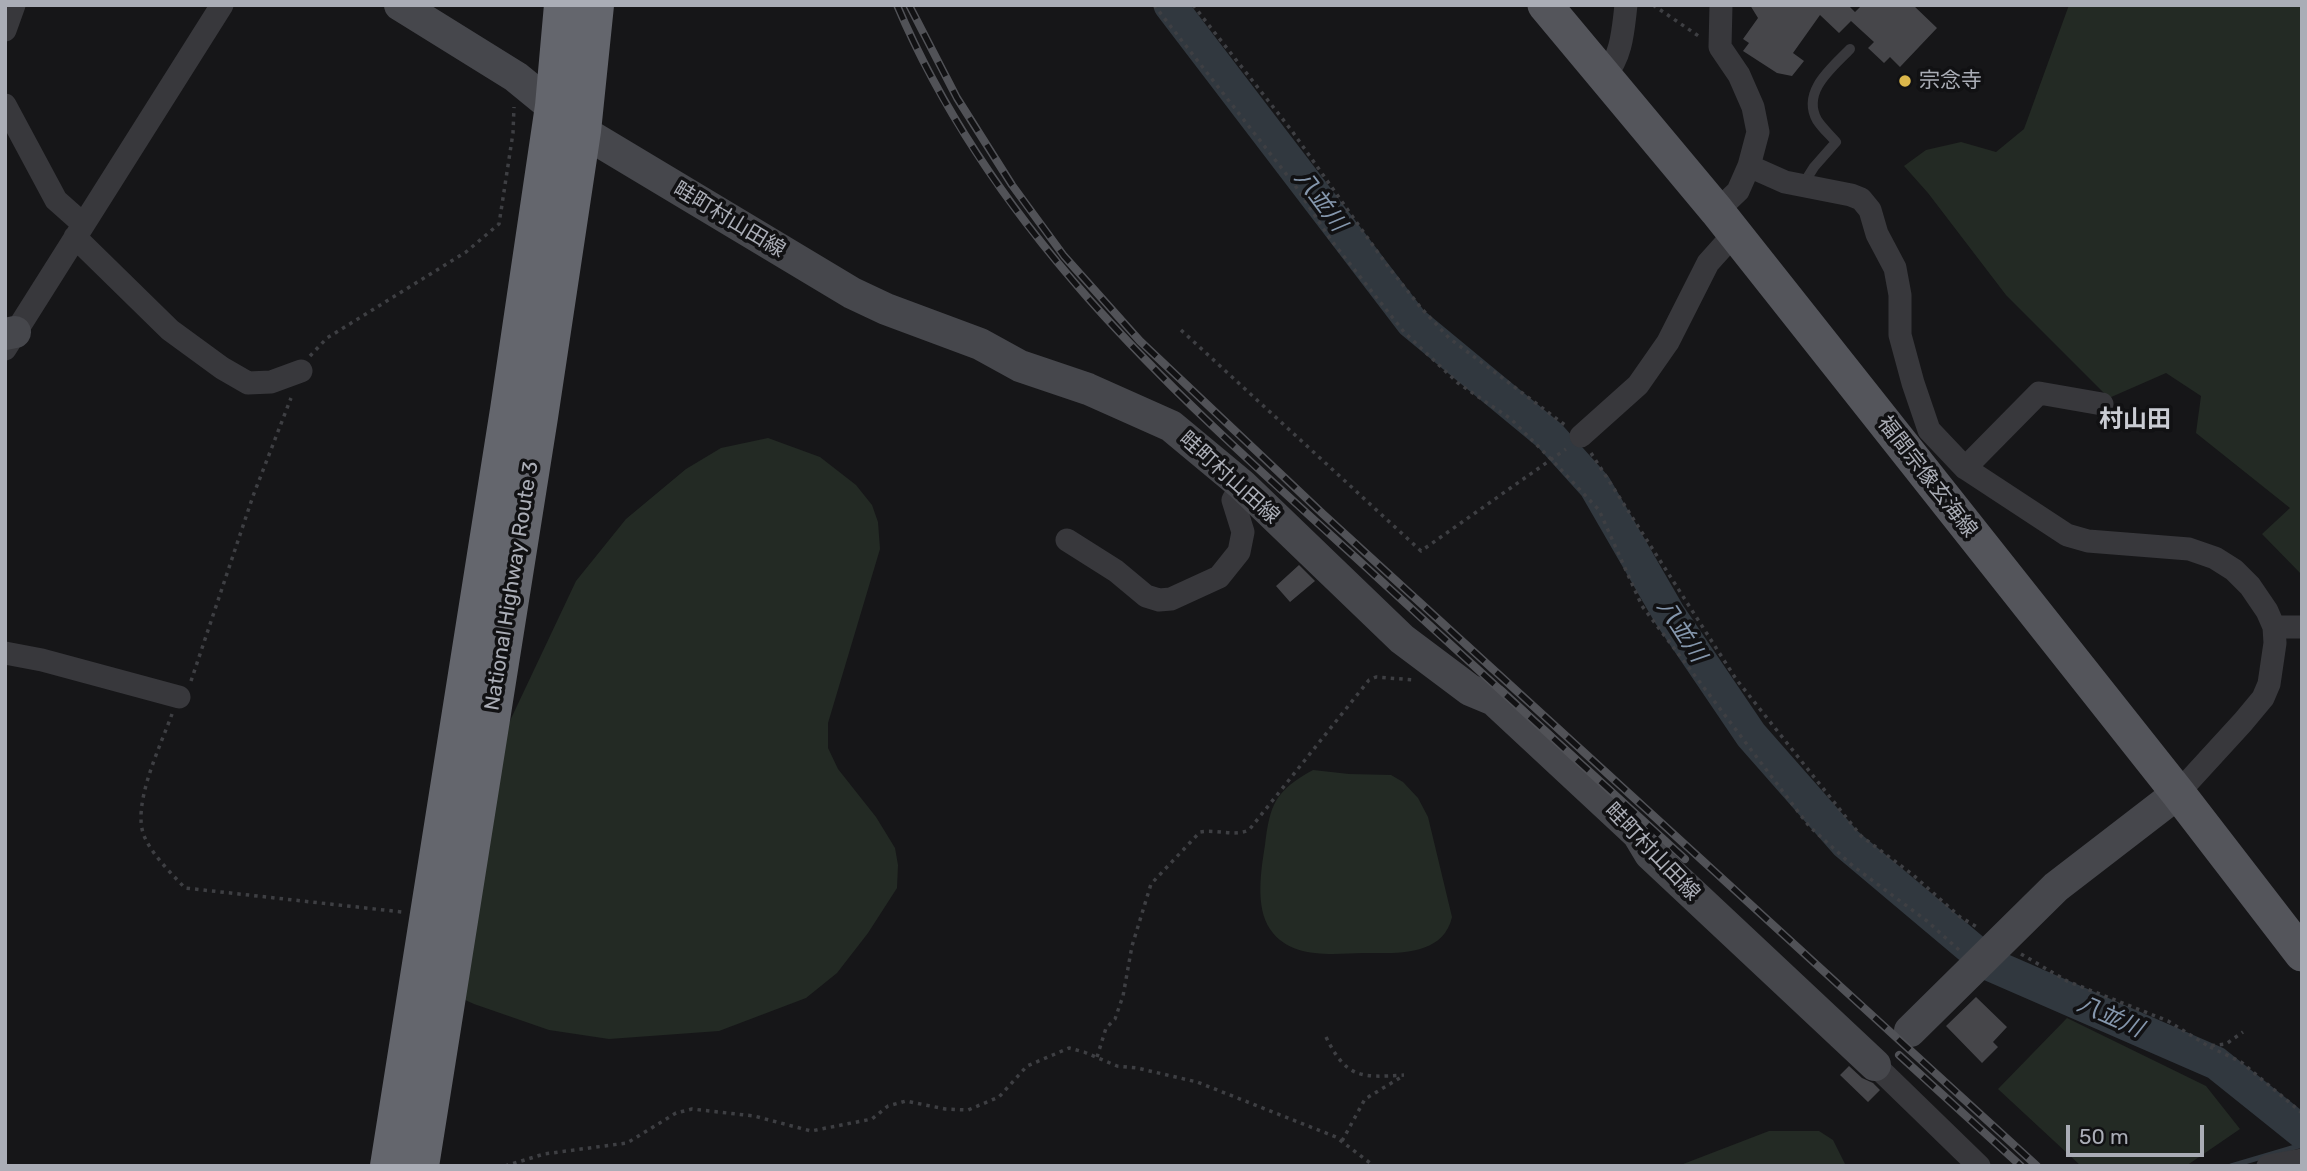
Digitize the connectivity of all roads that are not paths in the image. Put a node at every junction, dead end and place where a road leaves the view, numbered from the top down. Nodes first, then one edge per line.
1 (15, 5) edge
2 (222, 5) edge
3 (400, 5) edge
4 (563, 5) edge
5 (595, 5) edge
6 (1545, 5) edge
7 (1626, 5) edge
8 (1721, 5) edge
9 (5, 30) edge
10 (1850, 48) dead end
11 (1605, 75) junction
12 (5, 105) edge
13 (568, 118) junction
14 (1749, 166) junction
15 (1802, 186) junction
16 (1726, 223) junction
17 (79, 231) junction
18 (9, 338) edge
19 (301, 371) road end
20 (2102, 404) dead end
21 (1581, 436) road end
22 (1934, 460) junction
23 (1965, 468) junction
24 (1242, 485) junction
25 (1067, 540) dead end
26 (2302, 626) edge
27 (2274, 627) junction
28 (5, 653) edge
29 (178, 697) road end
30 (2178, 793) junction
31 (2302, 954) edge
32 (1910, 1031) dead end
33 (1875, 1065) joint
34 (2302, 1160) edge
35 (389, 1166) edge
36 (420, 1166) edge
37 (1979, 1166) edge
38 (2268, 1166) edge

1 - 9 street
2 - 17 street
3 - 13 main road, 畦町村山田線
4 - 13 highway, National Highway Route 3
5 - 13 highway, National Highway Route 3
6 - 11 main road, 福間宗像玄海線
7 - 11 street
8 - 14 street
10 - 15 lane
11 - 16 main road, 福間宗像玄海線
12 - 17 street
13 - 24 main road, 畦町村山田線
13 - 35 highway, National Highway Route 3
13 - 36 highway, National Highway Route 3
14 - 15 street
14 - 16 street
15 - 22 street
16 - 21 street
16 - 22 main road, 福間宗像玄海線
17 - 18 street
17 - 19 street
20 - 23 street
22 - 23 street
22 - 30 main road, 福間宗像玄海線
23 - 27 street
24 - 25 street
24 - 33 main road, 畦町村山田線
26 - 27 street
27 - 30 street
28 - 29 street
30 - 31 main road, 福間宗像玄海線
30 - 32 main road
33 - 37 street
34 - 38 street

